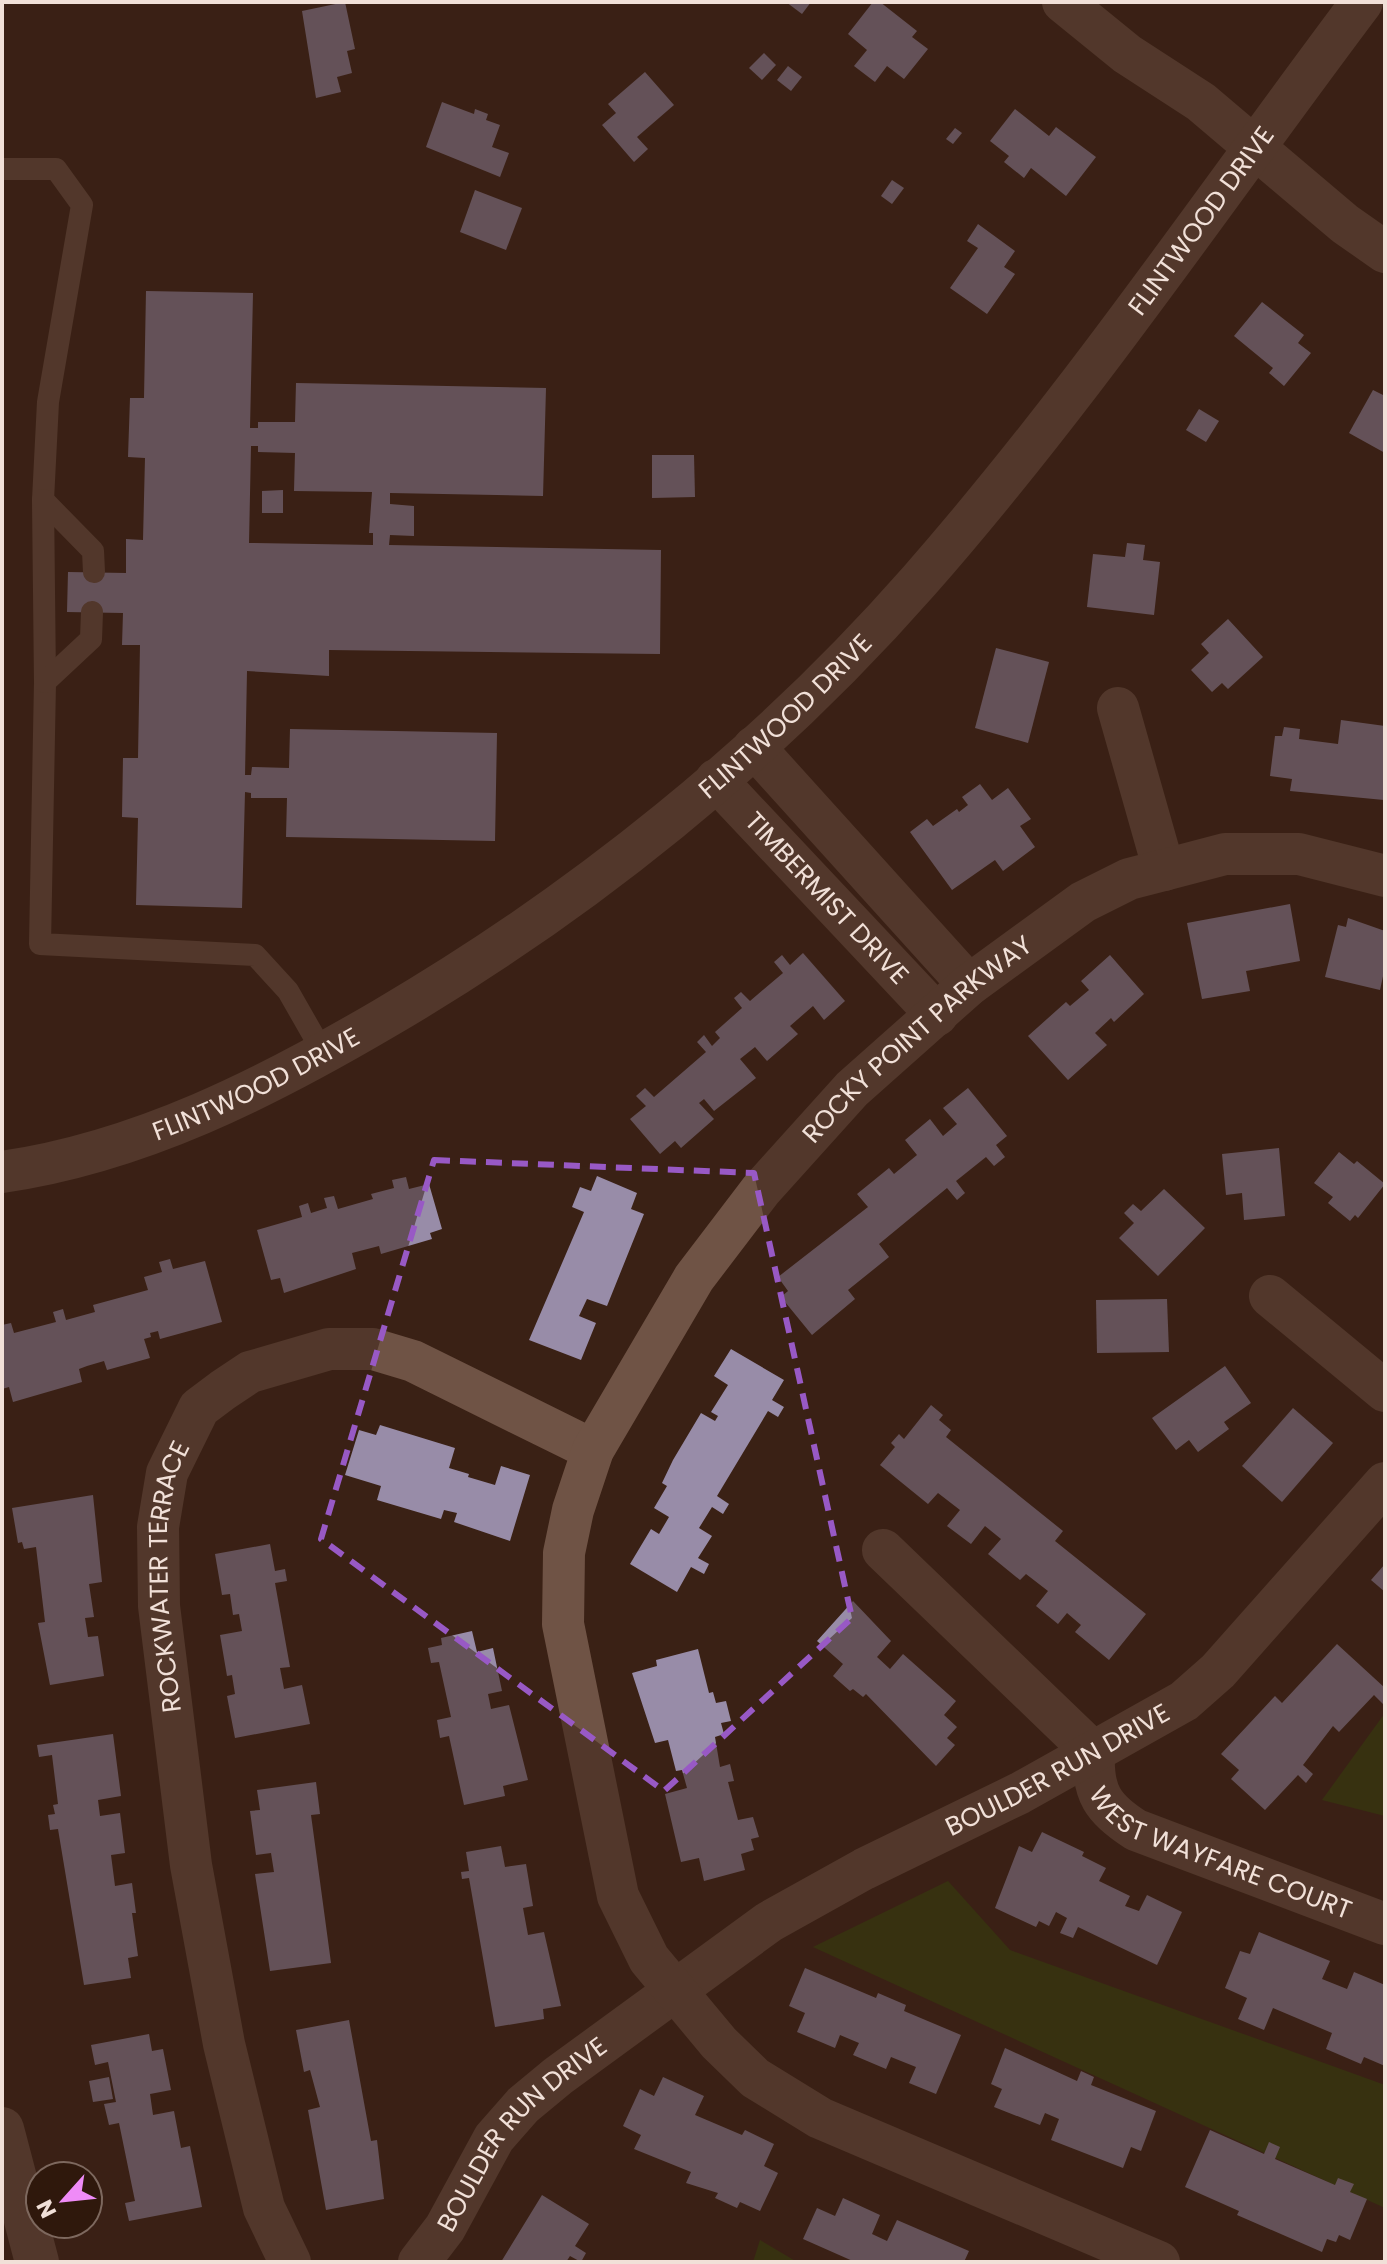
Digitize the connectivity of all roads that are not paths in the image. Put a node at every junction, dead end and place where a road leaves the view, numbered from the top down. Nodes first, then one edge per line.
1 (1063, 2) edge
2 (1362, 2) edge
3 (1255, 147) junction
4 (2, 169) edge
5 (1385, 252) edge
6 (43, 500) junction
7 (94, 572) dead end
8 (92, 612) dead end
9 (45, 682) junction
10 (1118, 708) dead end
11 (754, 747) junction
12 (716, 780) junction
13 (1164, 870) junction
14 (1385, 876) edge
15 (969, 985) junction
16 (937, 1015) junction
17 (324, 1054) junction
18 (2, 1172) edge
19 (1270, 1296) dead end
20 (1385, 1391) edge
21 (593, 1450) junction
22 (1385, 1483) edge
23 (883, 1550) dead end
24 (1094, 1753) junction
25 (1385, 1924) edge
26 (677, 1992) junction
27 (2, 2129) edge
28 (37, 2262) edge
29 (290, 2262) edge
30 (419, 2262) edge
31 (1159, 2262) edge

1 - 3 street
2 - 3 street, FLINTWOOD DRIVE
3 - 5 street
3 - 11 street, FLINTWOOD DRIVE
4 - 6 lane
6 - 7 lane
6 - 9 lane
8 - 9 lane
9 - 17 lane
10 - 13 street
11 - 12 street, FLINTWOOD DRIVE
11 - 15 street, TIMBERMIST DRIVE
12 - 16 street, TIMBERMIST DRIVE
12 - 17 street, FLINTWOOD DRIVE
13 - 14 street, ROCKY POINT PARKWAY
13 - 15 street, ROCKY POINT PARKWAY
15 - 16 street, ROCKY POINT PARKWAY
16 - 21 street, ROCKY POINT PARKWAY
17 - 18 street, FLINTWOOD DRIVE
19 - 20 street
21 - 26 street
21 - 29 street, ROCKWATER TERRACE
22 - 24 street, BOULDER RUN DRIVE
23 - 24 street
24 - 25 street, WEST WAYFARE COURT
24 - 26 street, BOULDER RUN DRIVE
26 - 30 street, BOULDER RUN DRIVE
26 - 31 street
27 - 28 main road

